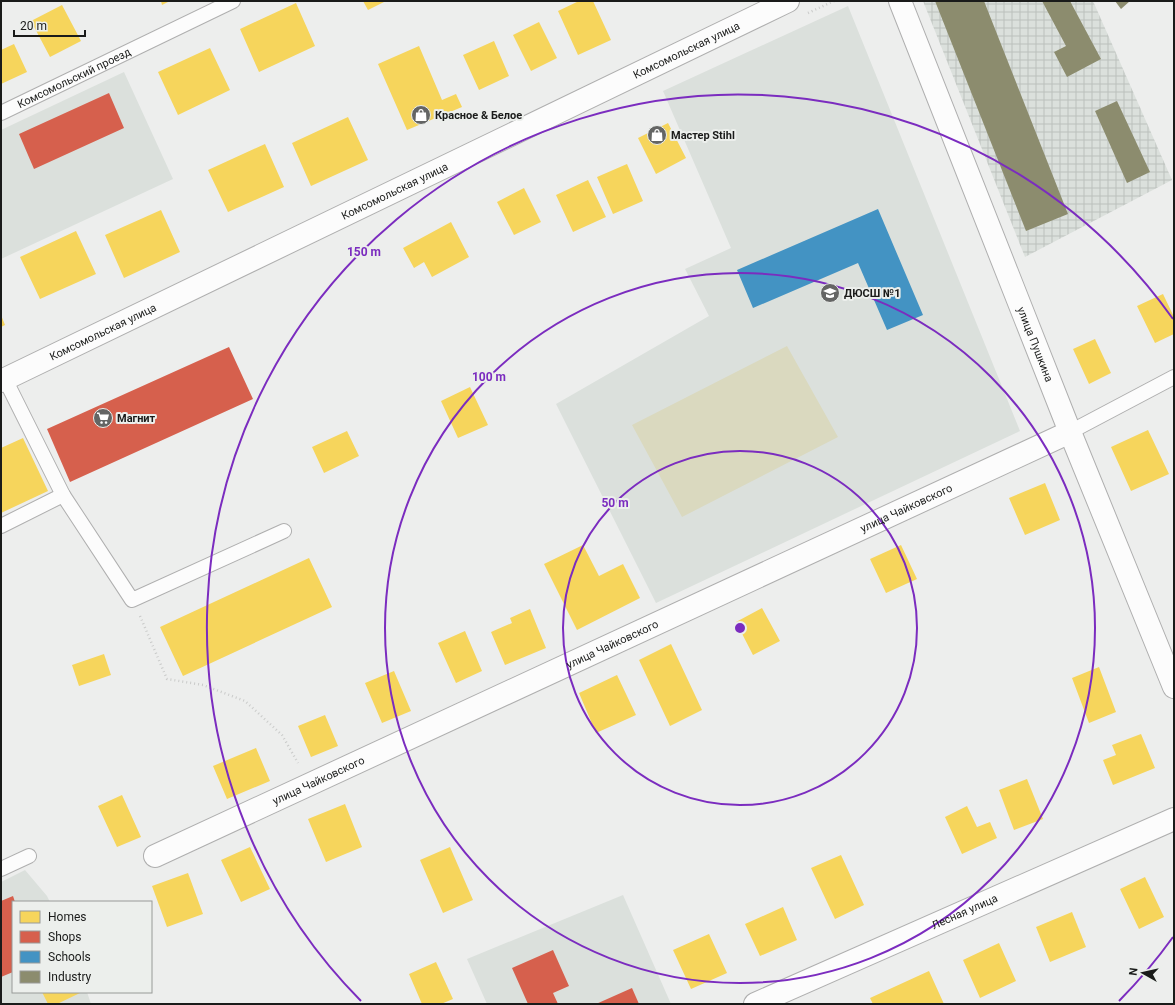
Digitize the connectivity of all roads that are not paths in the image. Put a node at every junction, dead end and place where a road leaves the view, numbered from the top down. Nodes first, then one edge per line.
1 (233, 1) edge
2 (788, 1) edge
3 (900, 1) edge
4 (1, 113) edge
5 (1174, 376) edge
6 (3, 380) edge
7 (1070, 432) junction
8 (63, 495) junction
9 (1, 526) edge
10 (284, 531) dead end
11 (1174, 687) edge
12 (1174, 818) edge
13 (29, 856) dead end
14 (155, 856) dead end
15 (1, 869) edge
16 (755, 1004) edge

1 - 4 lane, Комсомольский проезд
2 - 6 street, Комсомольская улица
3 - 7 street, улица Пушкина
5 - 7 lane
6 - 8 lane
7 - 11 street, улица Пушкина
7 - 14 street, улица Чайковского
8 - 9 lane
8 - 10 lane
12 - 16 street, Лесная улица
13 - 15 lane

